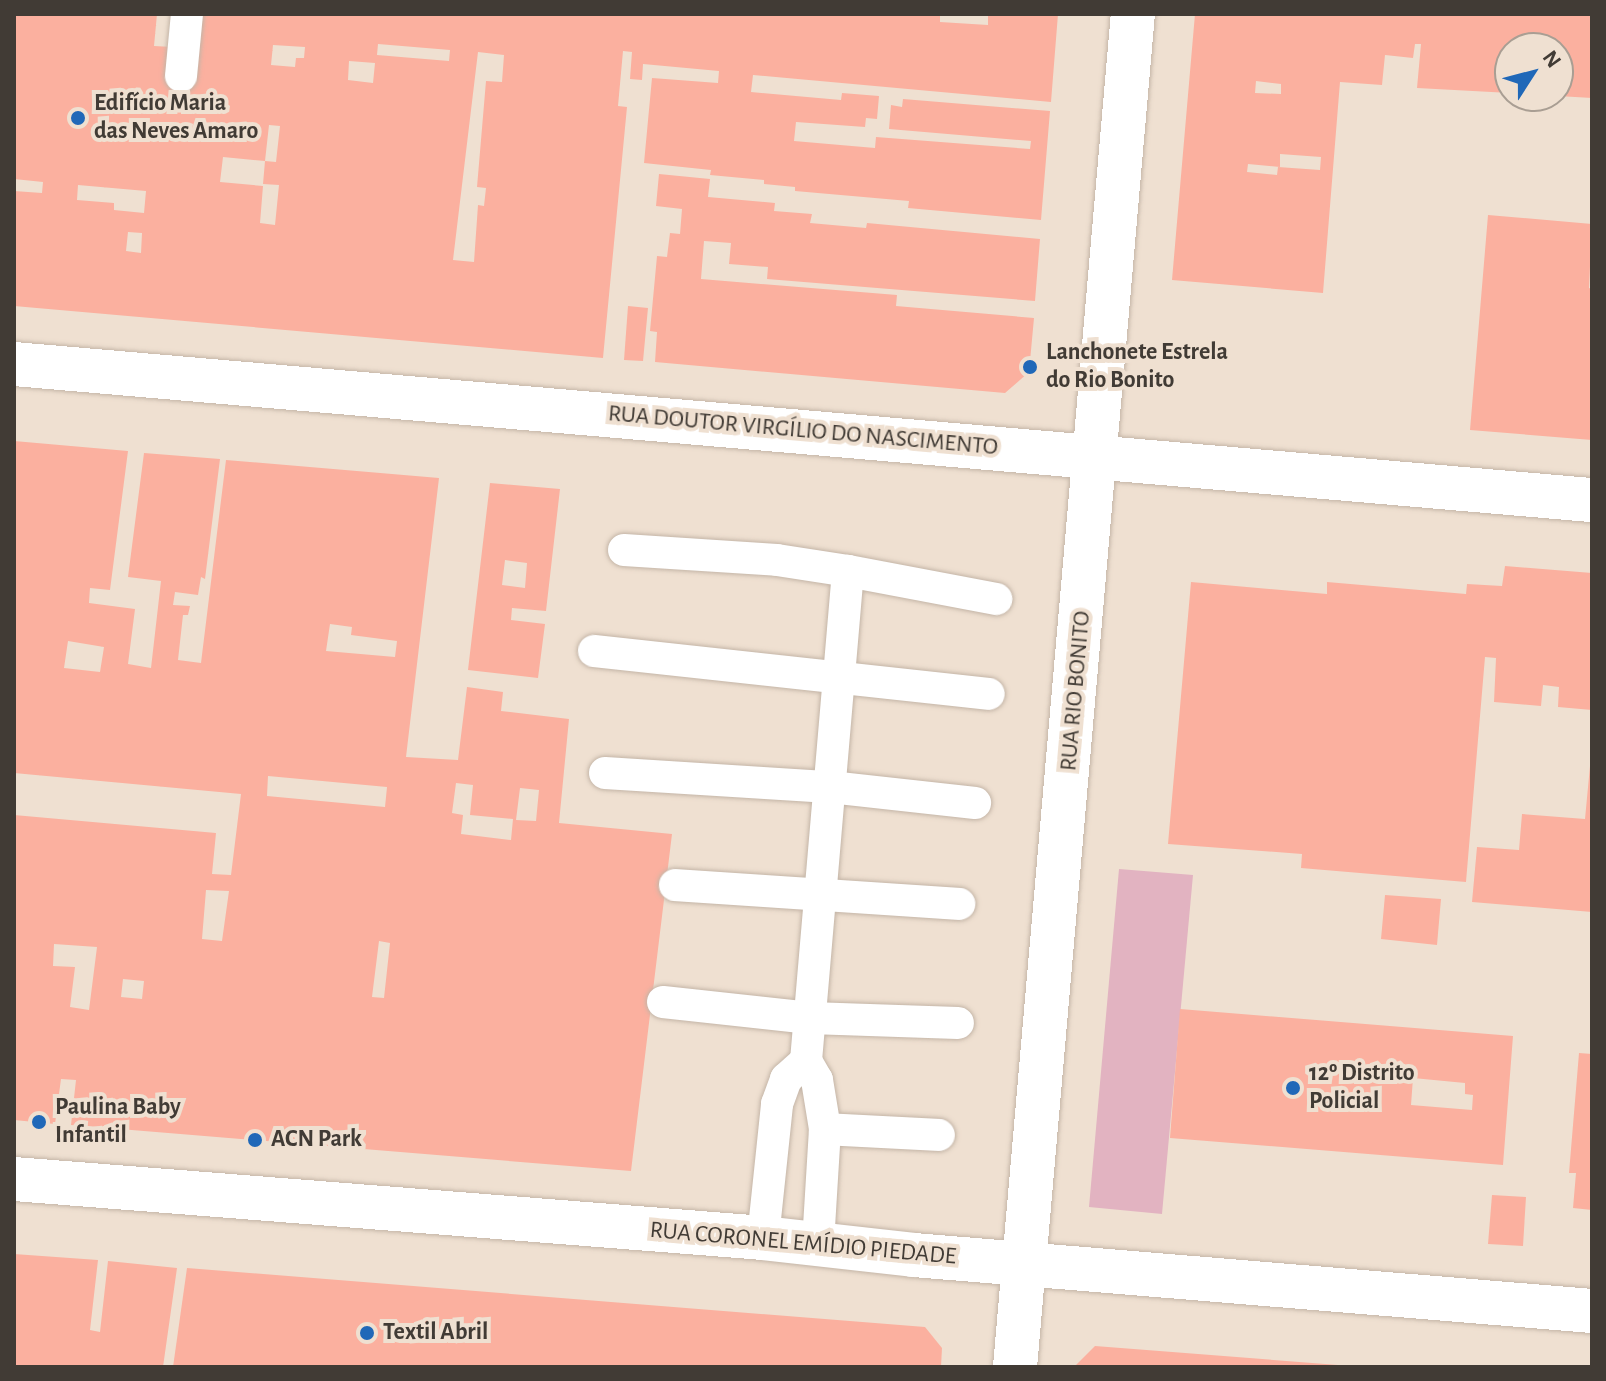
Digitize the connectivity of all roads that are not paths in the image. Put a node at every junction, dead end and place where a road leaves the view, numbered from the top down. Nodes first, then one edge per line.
1 (187, 14) edge
2 (1133, 14) edge
3 (181, 76) dead end
4 (14, 364) edge
5 (1096, 457) junction
6 (1592, 500) edge
7 (624, 550) dead end
8 (848, 571) junction
9 (996, 599) dead end
10 (594, 651) dead end
11 (838, 679) junction
12 (989, 694) dead end
13 (605, 773) dead end
14 (830, 787) junction
15 (975, 803) dead end
16 (675, 885) dead end
17 (820, 896) junction
18 (959, 904) dead end
19 (663, 1002) dead end
20 (810, 1018) junction
21 (958, 1023) dead end
22 (806, 1061) junction
23 (825, 1129) junction
24 (939, 1135) dead end
25 (14, 1179) edge
26 (763, 1238) junction
27 (818, 1244) junction
28 (1025, 1264) junction
29 (1592, 1311) edge
30 (1015, 1367) edge

1 - 3 lane
2 - 5 street, RUA RIO BONITO
4 - 5 street, RUA DOUTOR VIRGÍLIO DO NASCIMENTO
5 - 6 street, RUA DOUTOR VIRGÍLIO DO NASCIMENTO
5 - 28 street, RUA RIO BONITO
7 - 8 lane
8 - 9 lane
8 - 11 lane
10 - 11 lane
11 - 12 lane
11 - 14 lane
13 - 14 lane
14 - 15 lane
14 - 17 lane
16 - 17 lane
17 - 18 lane
17 - 20 lane
19 - 20 lane
20 - 21 lane
20 - 22 lane
22 - 23 lane
22 - 26 lane
23 - 24 lane
23 - 27 lane
25 - 26 street, RUA CORONEL EMÍDIO PIEDADE
26 - 27 street, RUA CORONEL EMÍDIO PIEDADE
27 - 28 street, RUA CORONEL EMÍDIO PIEDADE
28 - 29 street, RUA CORONEL EMÍDIO PIEDADE
28 - 30 street, RUA RIO BONITO

